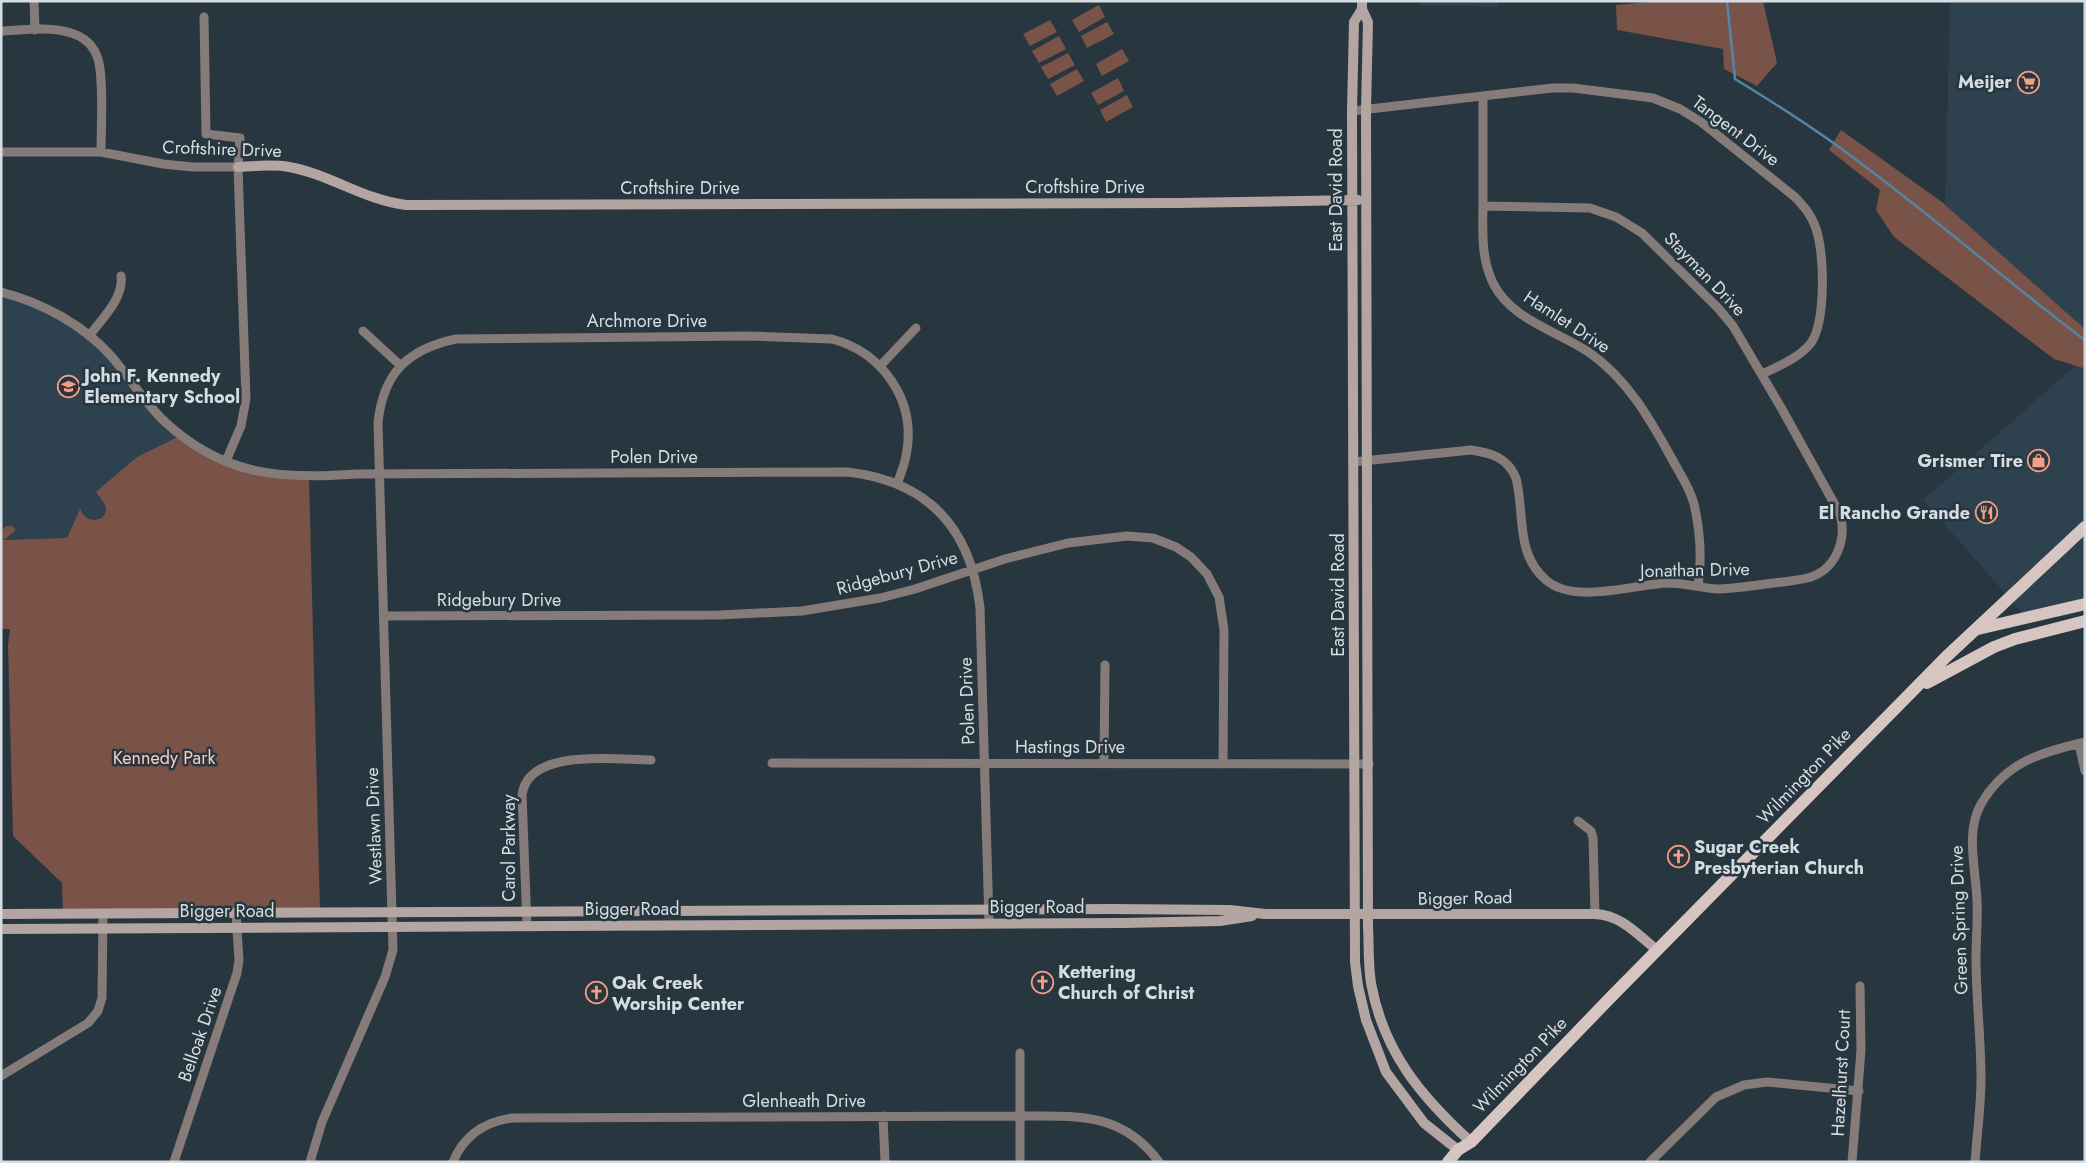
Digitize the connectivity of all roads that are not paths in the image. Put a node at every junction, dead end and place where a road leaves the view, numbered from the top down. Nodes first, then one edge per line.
1 (34, 1) edge
2 (1362, 5) edge
3 (204, 17) dead end
4 (1, 30) edge
5 (35, 30) junction
6 (1483, 96) junction
7 (1366, 109) junction
8 (1352, 110) junction
9 (1, 152) edge
10 (101, 152) junction
11 (238, 166) junction
12 (1352, 200) junction
13 (1367, 200) junction
14 (1483, 206) junction
15 (121, 276) dead end
16 (1, 292) edge
17 (916, 328) dead end
18 (363, 331) dead end
19 (89, 336) junction
20 (400, 365) junction
21 (881, 365) junction
22 (1762, 374) junction
23 (1368, 460) junction
24 (226, 461) junction
25 (1353, 462) junction
26 (379, 474) junction
27 (897, 484) junction
28 (2085, 527) edge
29 (1842, 539) joint
30 (974, 570) junction
31 (1698, 586) junction
32 (2085, 604) edge
33 (384, 616) junction
34 (2013, 621) junction
35 (2085, 621) edge
36 (1976, 629) junction
37 (2017, 639) junction
38 (1105, 665) dead end
39 (1914, 690) junction
40 (2082, 743) edge
41 (651, 760) dead end
42 (772, 763) dead end
43 (985, 763) junction
44 (1104, 763) junction
45 (1223, 764) junction
46 (1354, 764) junction
47 (1368, 764) junction
48 (2085, 771) edge
49 (1578, 821) dead end
50 (989, 910) junction
51 (526, 911) junction
52 (104, 913) junction
53 (392, 913) junction
54 (1, 914) edge
55 (236, 914) junction
56 (1263, 914) junction
57 (1595, 914) junction
58 (1355, 915) junction
59 (1368, 915) junction
60 (989, 923) junction
61 (527, 926) junction
62 (392, 927) junction
63 (1, 928) edge
64 (103, 928) junction
65 (237, 928) junction
66 (1657, 950) junction
67 (1860, 986) dead end
68 (1020, 1053) dead end
69 (1, 1076) edge
70 (1859, 1091) junction
71 (883, 1116) junction
72 (1020, 1116) junction
73 (1470, 1142) junction
74 (1458, 1150) junction
75 (174, 1162) edge
76 (310, 1162) edge
77 (453, 1162) edge
78 (885, 1162) edge
79 (1020, 1162) edge
80 (1159, 1162) edge
81 (1448, 1162) edge
82 (1650, 1162) edge
83 (1852, 1162) edge
84 (1975, 1162) edge

1 - 5 street
2 - 7 street, East David Road
2 - 8 street, East David Road
3 - 11 street
4 - 5 street
5 - 10 street
6 - 7 street, Tangent Drive
6 - 14 street, Hamlet Drive
6 - 22 street, Tangent Drive
7 - 8 street, Tangent Drive
7 - 13 street, East David Road
8 - 12 street, East David Road
9 - 10 street, Croftshire Drive
10 - 11 street, Croftshire Drive
11 - 12 street, Croftshire Drive
11 - 24 street
12 - 13 street, Croftshire Drive
12 - 25 street, East David Road
13 - 23 street, East David Road
14 - 22 street, Stayman Drive
14 - 31 street, Hamlet Drive
15 - 19 street
16 - 19 street, Polen Drive
17 - 21 street
18 - 20 street
19 - 24 street, Polen Drive
20 - 21 street, Archmore Drive
20 - 26 street, Archmore Drive
21 - 27 street, Archmore Drive
22 - 29 street, Stayman Drive
23 - 25 street, Jonathan Drive
23 - 31 street, Jonathan Drive
23 - 47 street, East David Road
24 - 26 street, Polen Drive
25 - 46 street, East David Road
26 - 27 street, Polen Drive
26 - 33 street, Westlawn Drive
27 - 30 street, Polen Drive
28 - 36 main road, Wilmington Pike
29 - 31 street, Jonathan Drive
30 - 33 street, Ridgebury Drive
30 - 43 street, Polen Drive
30 - 45 street, Ridgebury Drive
32 - 34 main road
33 - 53 street, Westlawn Drive
34 - 36 main road
34 - 37 main road
35 - 37 main road
36 - 39 main road, Wilmington Pike
37 - 39 main road
38 - 44 street
39 - 66 main road, Wilmington Pike
40 - 48 street
40 - 84 street, Green Spring Drive
41 - 51 street, Carol Parkway
42 - 43 street, Hastings Drive
43 - 44 street, Hastings Drive
43 - 50 street, Polen Drive
44 - 45 street, Hastings Drive
45 - 46 street, Hastings Drive
46 - 47 street, Hastings Drive
46 - 58 street, East David Road
47 - 59 street, East David Road
49 - 57 street
50 - 51 street, Bigger Road
50 - 56 street, Bigger Road
50 - 60 street, Polen Drive
51 - 53 street, Bigger Road
51 - 61 street, Carol Parkway
52 - 54 street, Bigger Road
52 - 55 street, Bigger Road
52 - 64 street
53 - 55 street, Bigger Road
53 - 62 street, Westlawn Drive
55 - 65 street, Belloak Drive
56 - 58 street, Bigger Road
56 - 60 street, Bigger Road
57 - 59 street, Bigger Road
57 - 66 street, Bigger Road
58 - 59 street, Bigger Road
58 - 74 street, East David Road
59 - 73 street, East David Road
60 - 61 street, Bigger Road
61 - 62 street, Bigger Road
62 - 65 street, Bigger Road
62 - 76 street, Westlawn Drive
63 - 64 street, Bigger Road
64 - 65 street, Bigger Road
64 - 69 street
65 - 75 street, Belloak Drive
66 - 73 main road, Wilmington Pike
67 - 70 street, Hazelhurst Court
68 - 72 street
70 - 82 street
70 - 83 street, Hazelhurst Court
71 - 72 street, Glenheath Drive
71 - 77 street, Glenheath Drive
71 - 78 street
72 - 79 street
72 - 80 street, Glenheath Drive
73 - 74 main road, Wilmington Pike
74 - 81 main road, Wilmington Pike

